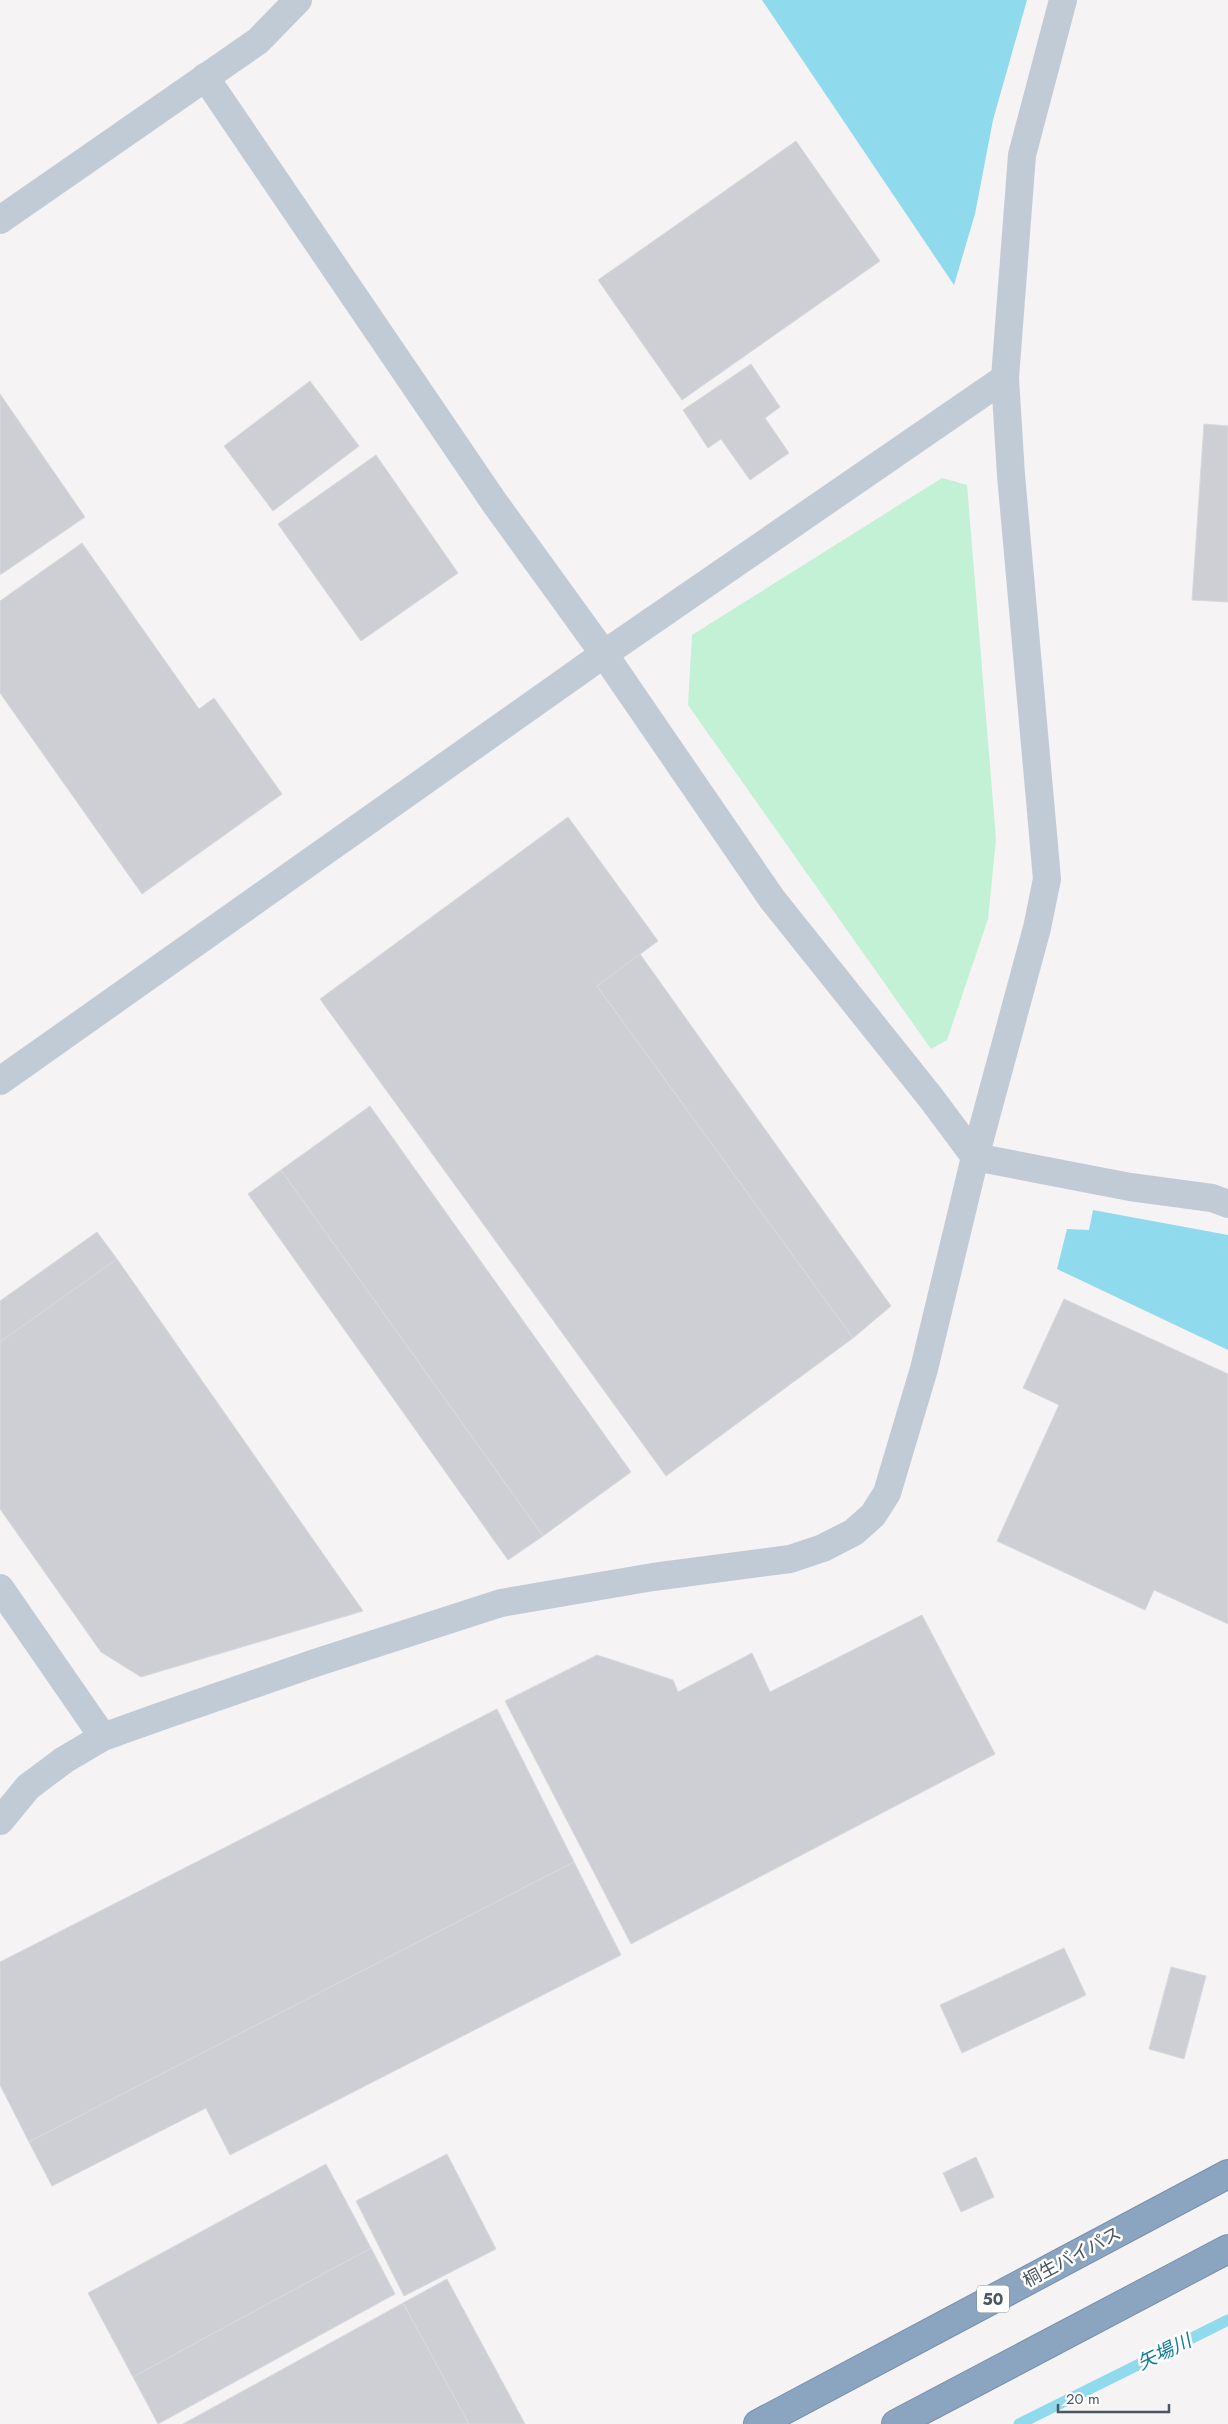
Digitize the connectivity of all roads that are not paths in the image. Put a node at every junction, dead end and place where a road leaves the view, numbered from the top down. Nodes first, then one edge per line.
1 (298, 0) edge
2 (1063, 0) edge
3 (204, 77) junction
4 (0, 220) edge
5 (1005, 378) junction
6 (604, 654) junction
7 (0, 1081) edge
8 (975, 1157) junction
9 (1228, 1204) edge
10 (0, 1588) edge
11 (103, 1737) junction
12 (0, 1821) edge
13 (1228, 2174) edge
14 (1228, 2249) edge
15 (758, 2424) edge
16 (896, 2424) edge

1 - 3 street
2 - 5 street
3 - 4 street
3 - 6 street
5 - 6 street
5 - 8 street
6 - 7 street
6 - 8 street
8 - 9 street
8 - 11 street
10 - 11 street
11 - 12 street
13 - 15 highway, 桐生バイパス / 50
14 - 16 highway

